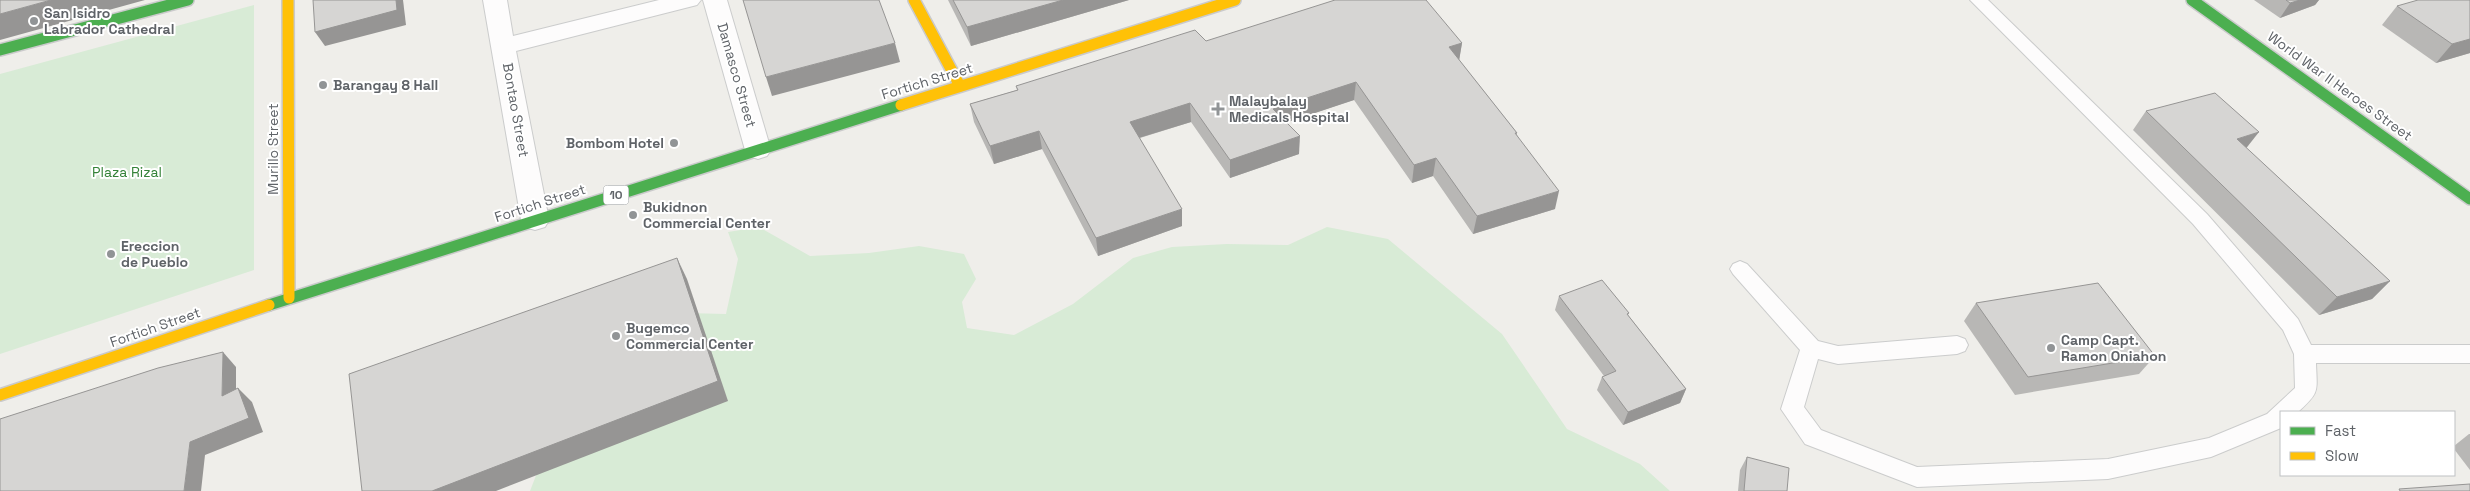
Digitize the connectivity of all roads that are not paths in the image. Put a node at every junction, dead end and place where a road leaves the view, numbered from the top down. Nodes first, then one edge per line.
1 (188, 0) edge
2 (288, 0) edge
3 (495, 0) edge
4 (689, 0) edge
5 (715, 0) edge
6 (914, 0) edge
7 (1235, 0) edge
8 (1978, 0) edge
9 (2192, 0) edge
10 (505, 46) junction
11 (0, 50) edge
12 (960, 86) junction
13 (758, 150) junction
14 (2469, 196) edge
15 (535, 220) junction
16 (1740, 269) dead end
17 (289, 298) junction
18 (1957, 345) dead end
19 (1810, 348) junction
20 (2305, 354) junction
21 (2470, 354) edge
22 (0, 395) edge
23 (2284, 411) edge
24 (2280, 415) edge

1 - 11 main road
2 - 17 main road, Murillo Street
3 - 10 street, Bontao Street
4 - 10 street
5 - 13 street, Damasco Street
6 - 12 main road
7 - 12 main road, Fortich Street / 10
8 - 20 lane
9 - 14 main road, World War II Heroes Street
10 - 15 street, Bontao Street
12 - 13 main road, Fortich Street / 10
13 - 15 main road, Fortich Street / 10
15 - 17 main road, Fortich Street / 10
16 - 19 lane
17 - 22 main road, Fortich Street / 10
18 - 19 lane
19 - 24 lane
20 - 21 lane
20 - 23 lane

